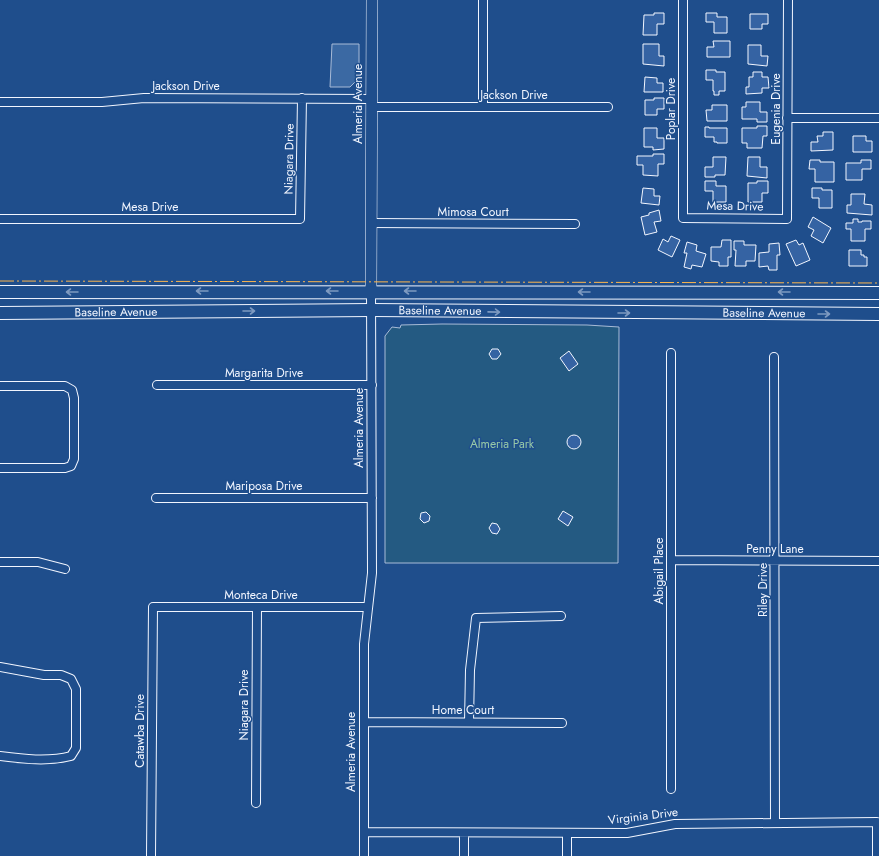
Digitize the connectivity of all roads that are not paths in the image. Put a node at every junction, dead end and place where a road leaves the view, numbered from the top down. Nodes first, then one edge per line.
1 (372, 0) edge
2 (483, 0) edge
3 (684, 0) edge
4 (788, 0) edge
5 (302, 98) junction
6 (0, 102) edge
7 (371, 103) junction
8 (483, 107) junction
9 (608, 107) dead end
10 (787, 118) junction
11 (879, 118) edge
12 (682, 218) joint
13 (787, 218) joint
14 (0, 219) edge
15 (300, 219) joint
16 (371, 223) junction
17 (575, 224) dead end
18 (371, 291) junction
19 (0, 292) edge
20 (879, 292) edge
21 (371, 310) junction
22 (0, 313) edge
23 (879, 314) edge
24 (671, 353) dead end
25 (774, 357) dead end
26 (157, 385) dead end
27 (372, 385) junction
28 (0, 386) edge
29 (0, 468) edge
30 (156, 498) dead end
31 (372, 498) junction
32 (671, 560) junction
33 (775, 561) junction
34 (879, 561) edge
35 (0, 562) edge
36 (65, 569) dead end
37 (153, 607) joint
38 (257, 607) junction
39 (368, 607) junction
40 (561, 616) dead end
41 (0, 667) edge
42 (364, 722) junction
43 (469, 722) junction
44 (562, 723) dead end
45 (0, 756) edge
46 (671, 789) dead end
47 (256, 803) dead end
48 (774, 823) junction
49 (364, 832) junction
50 (464, 832) junction
51 (567, 833) junction
52 (151, 856) edge
53 (364, 856) edge
54 (464, 856) edge
55 (566, 856) edge
56 (878, 856) edge

1 - 7 street, Almeria Avenue
2 - 8 street
3 - 12 street, Poplar Drive
4 - 10 street, Eugenia Drive
5 - 6 street, Jackson Drive
5 - 7 street, Jackson Drive
5 - 15 street, Niagara Drive
7 - 8 street, Jackson Drive
7 - 16 street, Almeria Avenue
8 - 9 street, Jackson Drive
10 - 11 street
10 - 13 street, Eugenia Drive
12 - 13 street, Mesa Drive
14 - 15 street, Mesa Drive
16 - 17 street, Mimosa Court
16 - 18 street, Almeria Avenue
18 -> 19 main road, Baseline Avenue
20 -> 18 main road, Baseline Avenue
18 - 21 street, Almeria Avenue
22 -> 21 main road, Baseline Avenue
21 -> 23 main road, Baseline Avenue
21 - 27 street, Almeria Avenue
24 - 32 street, Abigail Place
25 - 33 street, Riley Drive
26 - 27 street, Margarita Drive
27 - 31 street, Almeria Avenue
28 - 29 street
30 - 31 street, Mariposa Drive
31 - 39 street, Almeria Avenue
32 - 33 street, Penny Lane
32 - 46 street, Abigail Place
33 - 34 street, Penny Lane
33 - 48 street, Riley Drive
35 - 36 street
37 - 38 street, Monteca Drive
37 - 52 street, Catawba Drive
38 - 39 street, Monteca Drive
38 - 47 street, Niagara Drive
39 - 42 street, Almeria Avenue
40 - 43 street
41 - 45 street
42 - 43 street, Home Court
42 - 49 street, Almeria Avenue
43 - 44 street, Home Court
48 - 51 street, Virginia Drive
48 - 56 street, Virginia Drive
49 - 50 street, Virginia Drive
49 - 53 street, Almeria Avenue
50 - 51 street, Virginia Drive
50 - 54 street
51 - 55 street

